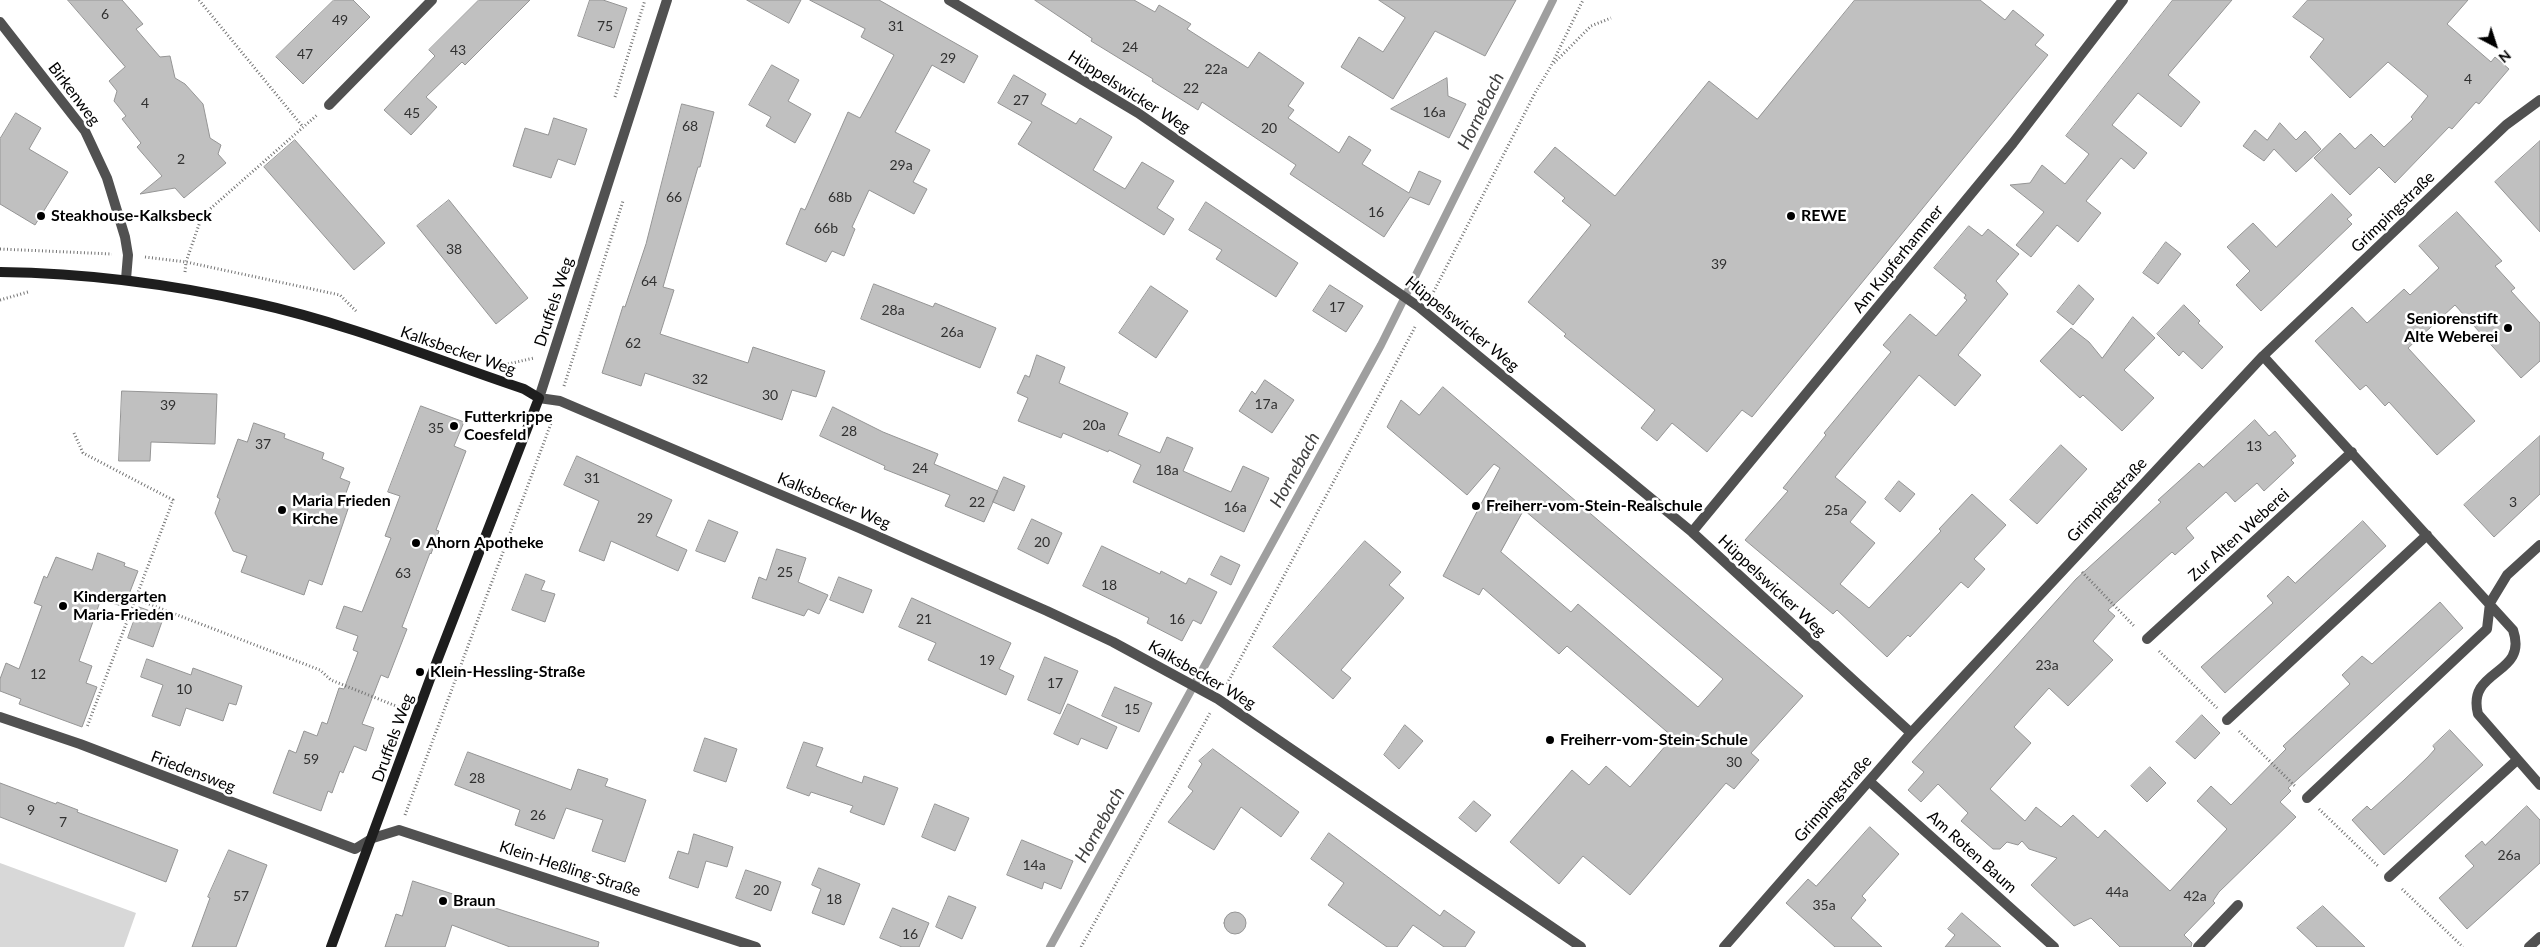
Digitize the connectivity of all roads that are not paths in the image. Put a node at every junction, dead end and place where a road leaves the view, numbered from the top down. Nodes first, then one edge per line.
1 (432, 0) edge
2 (667, 0) edge
3 (949, 0) edge
4 (2123, 0) edge
5 (0, 22) edge
6 (2540, 100) edge
7 (329, 105) road end
8 (0, 272) edge
9 (126, 279) junction
10 (2263, 356) junction
11 (539, 398) junction
12 (2352, 452) junction
13 (1692, 532) junction
14 (2427, 534) junction
15 (2540, 545) edge
16 (2490, 603) junction
17 (2147, 639) road end
18 (0, 717) edge
19 (2227, 720) road end
20 (1911, 733) junction
21 (2516, 760) junction
22 (1869, 781) junction
23 (2540, 785) edge
24 (2307, 798) road end
25 (373, 838) junction
26 (2389, 877) road end
27 (2238, 905) dead end
28 (2540, 937) edge
29 (331, 947) edge
30 (756, 947) edge
31 (1581, 947) edge
32 (1724, 947) edge
33 (2054, 947) edge
34 (2198, 947) edge
35 (2529, 947) edge

1 - 7 street
2 - 11 street, Druffels Weg
3 - 13 street, Hüppelswicker Weg
4 - 13 street, Am Kupferhammer
5 - 9 street, Birkenweg
6 - 10 street, Grimpingstraße
8 - 9 street, Kalksbecker Weg
9 - 11 street, Kalksbecker Weg
10 - 12 street
10 - 20 street, Grimpingstraße
11 - 25 street, Druffels Weg
11 - 31 street, Kalksbecker Weg
12 - 14 street
12 - 17 street, Zur Alten Weberei
13 - 20 street, Hüppelswicker Weg
14 - 16 street
14 - 19 street
15 - 16 street
16 - 21 street
16 - 24 street
18 - 25 street, Friedensweg
20 - 22 street, Grimpingstraße
21 - 23 street
21 - 26 street
22 - 32 street, Grimpingstraße
22 - 33 street, Am Roten Baum
25 - 29 street, Druffels Weg
25 - 30 street, Klein-Heßling-Straße
27 - 34 street
28 - 35 street

